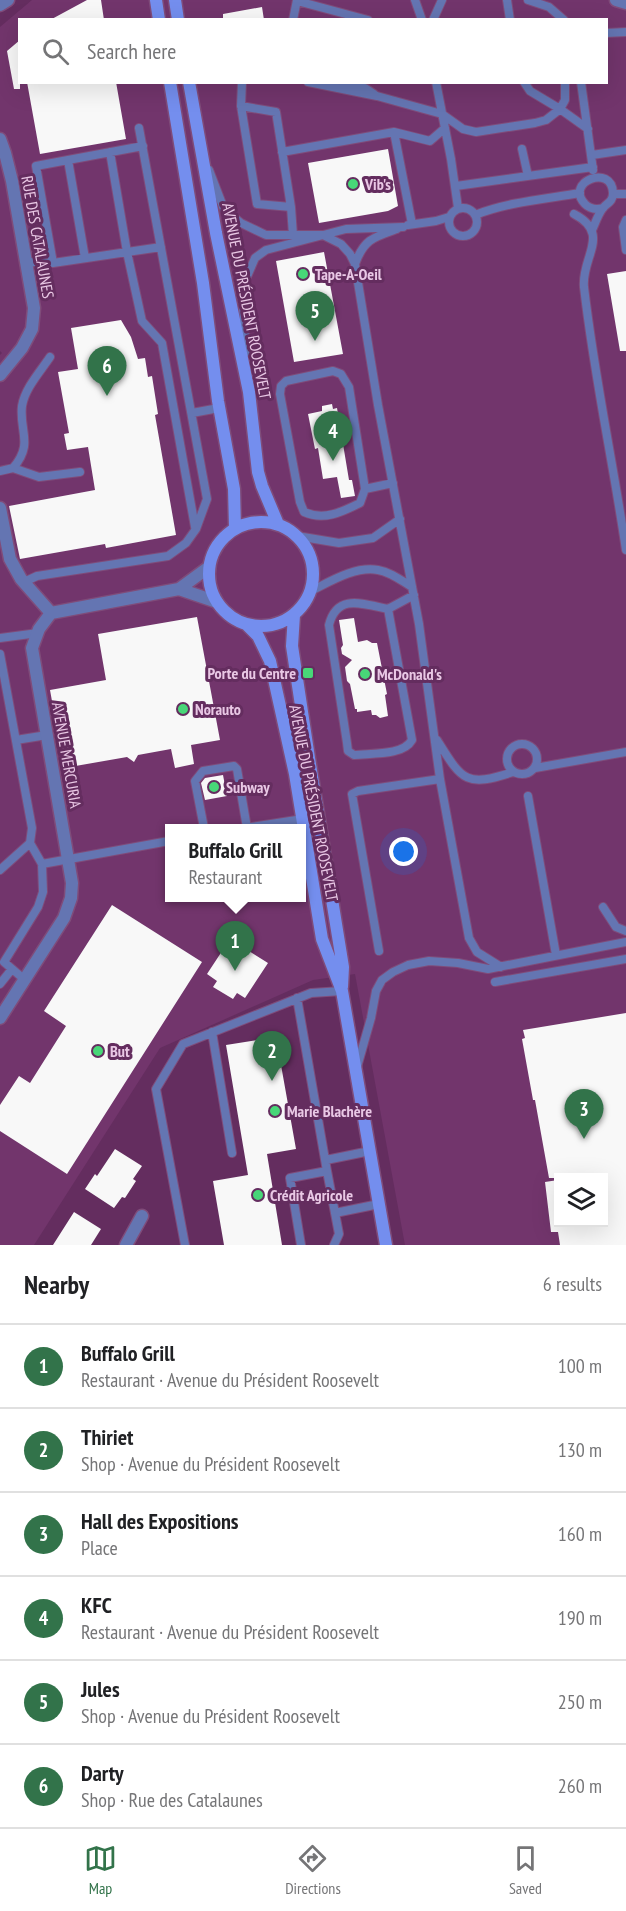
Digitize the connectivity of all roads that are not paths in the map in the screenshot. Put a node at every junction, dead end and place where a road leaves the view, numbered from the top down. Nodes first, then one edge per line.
1 (8, 0) edge
2 (156, 0) edge
3 (175, 0) edge
4 (415, 0) edge
5 (442, 0) edge
6 (507, 0) edge
7 (528, 0) edge
8 (616, 0) edge
9 (297, 1) edge
10 (626, 3) edge
11 (0, 5) edge
12 (549, 8) junction
13 (330, 15) edge
14 (159, 18) edge
15 (178, 18) edge
16 (293, 18) edge
17 (353, 18) edge
18 (421, 18) edge
19 (433, 18) edge
20 (510, 18) edge
21 (552, 18) edge
22 (562, 18) edge
23 (626, 32) edge
24 (608, 33) edge
25 (170, 84) edge
26 (189, 84) edge
27 (242, 84) edge
28 (317, 84) edge
29 (350, 84) edge
30 (436, 84) edge
31 (525, 84) edge
32 (565, 84) edge
33 (580, 84) edge
34 (377, 96) junction
35 (241, 106) junction
36 (560, 109) junction
37 (442, 114) junction
38 (139, 128) dead end
39 (445, 128) junction
40 (588, 129) junction
41 (394, 132) junction
42 (0, 139) edge
43 (142, 146) junction
44 (201, 147) junction
45 (522, 148) dead end
46 (626, 150) edge
47 (110, 152) junction
48 (282, 152) junction
49 (592, 155) junction
50 (68, 160) junction
51 (592, 167) junction
52 (528, 176) junction
53 (594, 177) junction
54 (456, 186) junction
55 (580, 193) junction
56 (613, 194) junction
57 (626, 194) edge
58 (291, 207) junction
59 (458, 208) junction
60 (603, 208) junction
61 (574, 214) dead end
62 (475, 215) junction
63 (449, 218) junction
64 (626, 220) edge
65 (412, 224) junction
66 (403, 226) junction
67 (592, 230) junction
68 (293, 235) junction
69 (323, 235) junction
70 (161, 247) junction
71 (626, 250) edge
72 (127, 252) junction
73 (85, 258) junction
74 (27, 262) junction
75 (53, 263) junction
76 (356, 264) junction
77 (178, 340) junction
78 (162, 343) junction
79 (50, 357) dead end
80 (1, 370) edge
81 (249, 392) junction
82 (219, 408) junction
83 (192, 413) junction
84 (13, 468) junction
85 (0, 471) edge
86 (80, 472) dead end
87 (393, 483) junction
88 (365, 489) junction
89 (0, 508) edge
90 (400, 519) junction
91 (278, 524) junction
92 (236, 528) junction
93 (196, 530) junction
94 (297, 536) junction
95 (626, 550) edge
96 (209, 567) junction
97 (24, 582) junction
98 (179, 589) junction
99 (311, 591) junction
100 (413, 591) junction
101 (218, 602) junction
102 (388, 609) junction
103 (51, 613) junction
104 (294, 615) junction
105 (247, 625) junction
106 (38, 633) junction
107 (0, 638) edge
108 (0, 654) edge
109 (47, 735) junction
110 (434, 736) junction
111 (16, 740) junction
112 (626, 752) edge
113 (535, 768) junction
114 (513, 772) junction
115 (440, 779) junction
116 (528, 795) dead end
117 (303, 819) junction
118 (203, 824) edge
119 (245, 824) edge
120 (271, 824) edge
121 (304, 824) edge
122 (306, 838) edge
123 (30, 843) junction
124 (165, 843) edge
125 (68, 859) junction
126 (42, 864) junction
127 (0, 870) edge
128 (603, 908) dead end
129 (626, 931) edge
130 (626, 942) edge
131 (379, 951) dead end
132 (556, 955) junction
133 (626, 959) edge
134 (2, 960) edge
135 (501, 967) junction
136 (12, 969) junction
137 (25, 980) junction
138 (495, 982) dead end
139 (0, 984) edge
140 (342, 991) junction
141 (297, 998) junction
142 (0, 1018) edge
143 (212, 1032) junction
144 (355, 1071) junction
145 (370, 1151) junction
146 (232, 1154) dead end
147 (326, 1160) junction
148 (327, 1171) junction
149 (379, 1204) junction
150 (335, 1213) junction
151 (142, 1216) dead end
152 (126, 1245) edge
153 (185, 1245) edge
154 (301, 1245) edge
155 (334, 1245) edge
156 (386, 1245) edge

1 - 11 street
2 - 14 main road
3 - 15 main road
4 - 18 lane
5 - 19 lane
6 - 20 lane
7 - 12 lane
8 - 10 street
9 - 13 lane
9 - 16 lane
12 - 21 lane
12 - 22 lane
13 - 17 lane
23 - 24 lane
25 - 82 main road
26 - 44 main road, AVENUE DU PRÉSIDENT ROOSEVELT
27 - 35 lane
28 - 34 lane
29 - 34 lane
30 - 37 lane
31 - 36 lane
32 - 36 lane
33 - 40 lane
34 - 37 lane
35 - 48 lane
35 - 58 lane
36 - 37 lane
36 - 40 lane
37 - 39 lane
38 - 43 lane
39 - 41 lane
39 - 54 lane
40 - 49 lane
41 - 48 lane
41 - 65 lane
42 - 74 street, RUE DES CATALAUNES
43 - 47 lane
43 - 70 lane
44 - 68 lane
44 - 81 main road, AVENUE DU PRÉSIDENT ROOSEVELT
45 - 52 lane
46 - 49 lane
47 - 50 lane
47 - 72 lane
48 - 58 lane
49 - 51 lane
50 - 73 lane
50 - 75 lane
51 - 52 lane
51 - 53 lane
52 - 54 lane
53 - 55 lane
53 - 56 lane
54 - 59 lane
55 - 60 lane
55 - 62 lane
56 - 57 lane
56 - 60 lane
58 - 68 lane
59 - 62 lane
59 - 63 lane
60 - 67 lane
61 - 67 lane
62 - 63 lane
63 - 65 lane
64 - 71 lane
65 - 66 lane
66 - 69 lane
66 - 76 lane
67 - 95 lane
68 - 69 lane
69 - 76 lane
69 - 81 lane
70 - 72 lane
70 - 77 lane
72 - 73 lane
72 - 78 lane
73 - 75 lane
74 - 75 lane
74 - 80 street, RUE DES CATALAUNES
76 - 87 lane
77 - 78 lane
77 - 83 lane
78 - 93 lane
79 - 84 lane
81 - 91 main road, AVENUE DU PRÉSIDENT ROOSEVELT
82 - 83 lane
82 - 92 main road
83 - 93 lane
84 - 85 lane
84 - 86 lane
87 - 88 lane
87 - 90 lane
88 - 88 lane
89 - 97 street
90 - 94 lane
90 - 100 lane
91 - 92 main road
91 - 94 main road
92 - 96 main road
93 - 97 lane
94 - 99 main road
96 - 98 street
96 - 101 main road
97 - 103 street
98 - 101 street
98 - 103 street
99 - 100 lane
99 - 104 main road
100 - 102 lane
100 - 110 lane
101 - 105 main road
102 - 102 lane
103 - 106 street, AVENUE MERCURIA
104 - 105 main road
104 - 140 main road, AVENUE DU PRÉSIDENT ROOSEVELT
105 - 117 main road, AVENUE DU PRÉSIDENT ROOSEVELT
106 - 107 lane
106 - 109 street, AVENUE MERCURIA
108 - 111 lane
109 - 111 lane
109 - 125 street, AVENUE MERCURIA
110 - 114 lane
110 - 115 lane
111 - 123 lane
112 - 113 lane
113 - 114 lane
113 - 114 lane
115 - 131 lane
115 - 135 lane
116 - 132 lane
117 - 120 lane
117 - 121 main road, AVENUE DU PRÉSIDENT ROOSEVELT
118 - 119 lane
122 - 140 main road, AVENUE DU PRÉSIDENT ROOSEVELT
123 - 126 lane
123 - 127 lane
124 - 125 lane
125 - 126 lane
125 - 137 street, AVENUE MERCURIA
126 - 134 lane
128 - 129 lane
130 - 132 lane
132 - 135 lane
133 - 138 lane
134 - 136 lane
135 - 144 lane
136 - 137 lane
136 - 139 lane
137 - 142 street, AVENUE MERCURIA
140 - 141 lane
140 - 144 main road, AVENUE DU PRÉSIDENT ROOSEVELT
141 - 143 lane
141 - 147 lane
143 - 146 lane
143 - 153 lane
144 - 145 main road, AVENUE DU PRÉSIDENT ROOSEVELT
145 - 147 lane
145 - 149 main road, AVENUE DU PRÉSIDENT ROOSEVELT
147 - 148 lane
148 - 150 lane
148 - 154 lane
149 - 150 lane
149 - 156 main road, AVENUE DU PRÉSIDENT ROOSEVELT
150 - 155 lane
151 - 152 street

